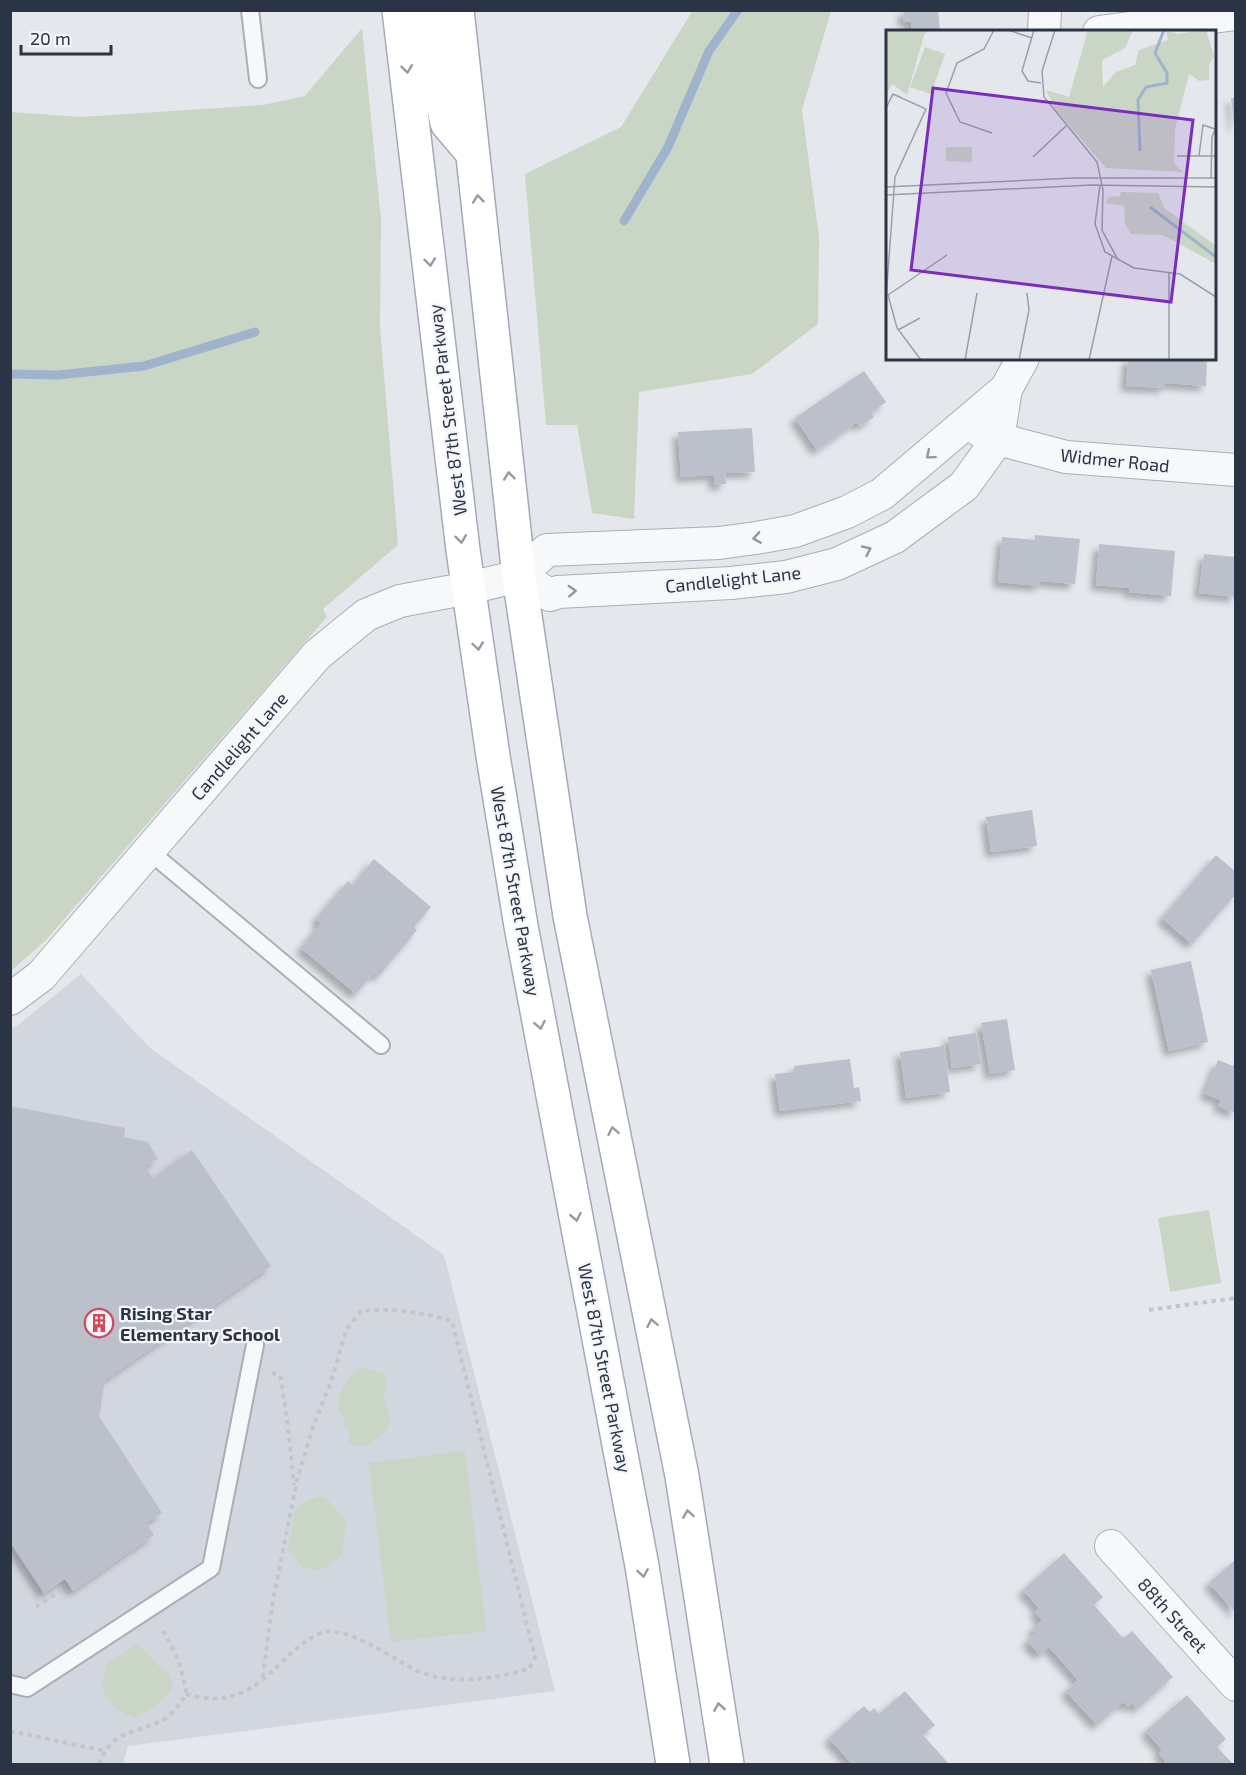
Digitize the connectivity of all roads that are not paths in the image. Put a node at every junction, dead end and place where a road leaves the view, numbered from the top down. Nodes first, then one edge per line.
1 (250, 10) edge
2 (399, 10) edge
3 (432, 10) edge
4 (457, 10) edge
5 (1045, 10) edge
6 (1236, 14) edge
7 (1044, 30) edge
8 (1114, 30) edge
9 (258, 79) dead end
10 (473, 153) junction
11 (1022, 360) edge
12 (1006, 389) junction
13 (963, 424) junction
14 (998, 439) junction
15 (1236, 470) edge
16 (820, 522) junction
17 (837, 564) junction
18 (519, 576) junction
19 (469, 588) junction
20 (149, 850) junction
21 (10, 999) edge
22 (381, 1045) dead end
23 (255, 1345) dead end
24 (1111, 1546) dead end
25 (10, 1684) edge
26 (1236, 1685) edge
27 (673, 1764) edge
28 (727, 1764) edge

1 - 9 lane
2 -> 19 main road, West 87th Street Parkway
3 - 10 main road
4 - 10 main road
5 - 7 street
6 - 8 street
18 -> 10 main road
11 - 12 street, Candlelight Lane
12 - 13 street, Candlelight Lane
12 - 14 street, Candlelight Lane
13 - 14 street, Widmer Road
13 -> 16 street, Candlelight Lane
14 - 15 street, Widmer Road
17 -> 14 street, Candlelight Lane
16 - 17 street
16 -> 18 street, Candlelight Lane
18 -> 17 street, Candlelight Lane
18 - 19 street, Candlelight Lane
28 -> 18 main road
19 - 20 street, Candlelight Lane
19 -> 27 main road, West 87th Street Parkway
20 - 21 street, Candlelight Lane
20 - 22 lane
23 - 25 lane
24 - 26 street, 88th Street

